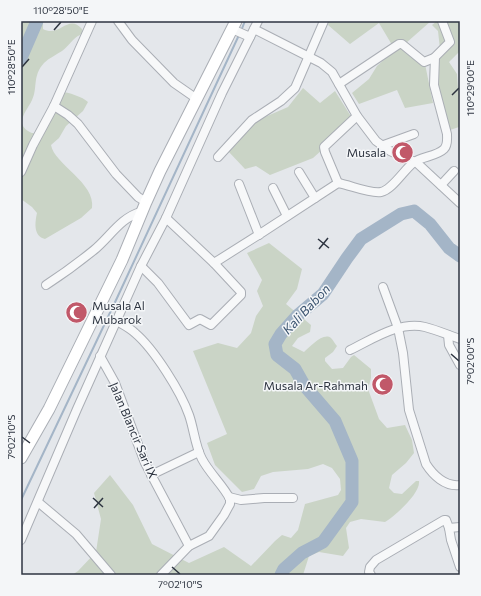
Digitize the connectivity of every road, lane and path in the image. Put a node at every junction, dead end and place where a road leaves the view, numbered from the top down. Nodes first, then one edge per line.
1 (92, 21) edge
2 (118, 21) edge
3 (324, 21) edge
4 (442, 21) edge
5 (256, 25) edge
6 (239, 30) edge
7 (308, 56) junction
8 (434, 58) junction
9 (339, 84) junction
10 (197, 99) junction
11 (54, 106) junction
12 (358, 116) junction
13 (414, 134) dead end
14 (381, 146) junction
15 (218, 157) dead end
16 (414, 162) junction
17 (454, 171) dead end
18 (21, 172) edge
19 (299, 172) dead end
20 (338, 183) junction
21 (239, 184) dead end
22 (440, 184) junction
23 (273, 188) dead end
24 (315, 198) junction
25 (460, 203) edge
26 (143, 207) junction
27 (287, 216) junction
28 (166, 218) junction
29 (259, 235) junction
30 (214, 262) junction
31 (141, 266) junction
32 (46, 285) dead end
33 (383, 287) dead end
34 (117, 322) junction
35 (398, 328) junction
36 (448, 335) junction
37 (460, 339) edge
38 (350, 350) dead end
39 (100, 356) junction
40 (460, 365) edge
41 (199, 452) junction
42 (21, 458) edge
43 (152, 475) junction
44 (460, 485) edge
45 (229, 497) junction
46 (293, 498) dead end
47 (38, 502) junction
48 (460, 527) edge
49 (449, 528) junction
50 (21, 540) edge
51 (189, 546) junction
52 (460, 567) edge
53 (111, 575) edge
54 (161, 575) edge
55 (371, 575) edge

1 - 11 street
2 - 10 street
3 - 7 street
4 - 8 street
5 - 6 street
5 - 7 street
6 - 10 street
6 - 28 street
7 - 9 street
7 - 15 street
8 - 9 street
8 - 16 street
9 - 12 street
10 - 26 street
11 - 18 street
11 - 26 street
12 - 14 street
12 - 20 street
13 - 14 street
14 - 16 street
16 - 20 street
16 - 22 street
17 - 22 street
19 - 24 street
20 - 24 street
21 - 29 street
22 - 25 street
23 - 27 street
24 - 27 street
26 - 32 street
26 - 42 street
27 - 29 street
28 - 30 street
28 - 31 street
29 - 30 street
30 - 31 street
31 - 34 street
33 - 35 street
34 - 39 street
34 - 41 street
35 - 36 street
35 - 38 street
35 - 44 street
36 - 37 street
36 - 40 street
39 - 43 street, Jalan Blancir Sari IX
39 - 47 street
41 - 43 street
41 - 45 street
43 - 51 street, Jalan Blancir Sari IX
45 - 46 street
45 - 51 street
47 - 50 street
47 - 53 street
48 - 49 street
49 - 52 street
49 - 55 street
51 - 54 street

